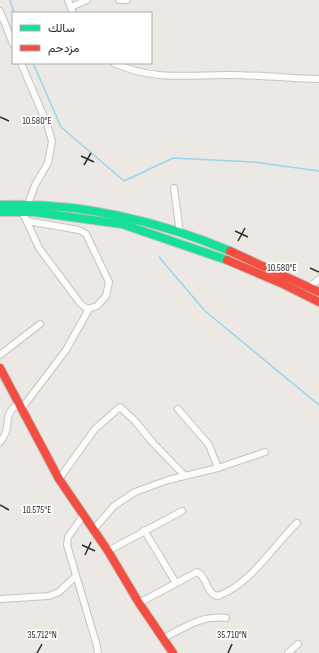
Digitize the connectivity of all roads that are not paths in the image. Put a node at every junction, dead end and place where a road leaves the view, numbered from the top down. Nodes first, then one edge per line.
1 (68, 0) edge
2 (87, 0) edge
3 (119, 0) edge
4 (127, 0) edge
5 (72, 10) edge
6 (0, 11) edge
7 (12, 41) edge
8 (21, 64) edge
9 (117, 64) edge
10 (319, 79) edge
11 (174, 188) dead end
12 (28, 204) junction
13 (0, 205) edge
14 (0, 212) edge
15 (22, 212) junction
16 (27, 221) junction
17 (180, 233) junction
18 (319, 279) edge
19 (309, 287) junction
20 (319, 292) edge
21 (319, 302) edge
22 (89, 309) junction
23 (40, 324) dead end
24 (0, 355) edge
25 (0, 368) edge
26 (20, 406) junction
27 (178, 409) dead end
28 (0, 442) edge
29 (265, 452) dead end
30 (218, 468) junction
31 (185, 476) junction
32 (59, 479) junction
33 (182, 510) dead end
34 (83, 516) junction
35 (296, 523) dead end
36 (93, 530) junction
37 (144, 530) junction
38 (108, 551) junction
39 (76, 576) junction
40 (176, 583) junction
41 (0, 599) edge
42 (139, 603) junction
43 (226, 618) dead end
44 (164, 638) junction
45 (298, 644) dead end
46 (98, 653) edge
47 (173, 653) edge
48 (288, 653) edge

1 - 5 street
2 - 5 street
3 - 4 street
6 - 7 street
8 - 12 street
9 - 10 street
11 - 17 street
12 - 13 main road
12 - 17 main road
14 - 15 main road
15 - 16 street
15 - 21 main road
16 - 22 street
16 - 22 street
17 - 19 main road
18 - 19 street
19 - 20 main road
22 - 26 street
23 - 24 street
25 - 26 main road
26 - 28 street
26 - 32 main road
27 - 30 street
29 - 30 street
30 - 31 street
31 - 32 street
31 - 36 street
32 - 34 main road
33 - 37 street
34 - 36 main road
34 - 39 street
35 - 40 street
36 - 38 main road
37 - 38 street
37 - 40 street
38 - 42 main road
39 - 41 street
39 - 46 street
40 - 42 street
42 - 44 main road
43 - 44 street
44 - 47 main road
45 - 48 street

